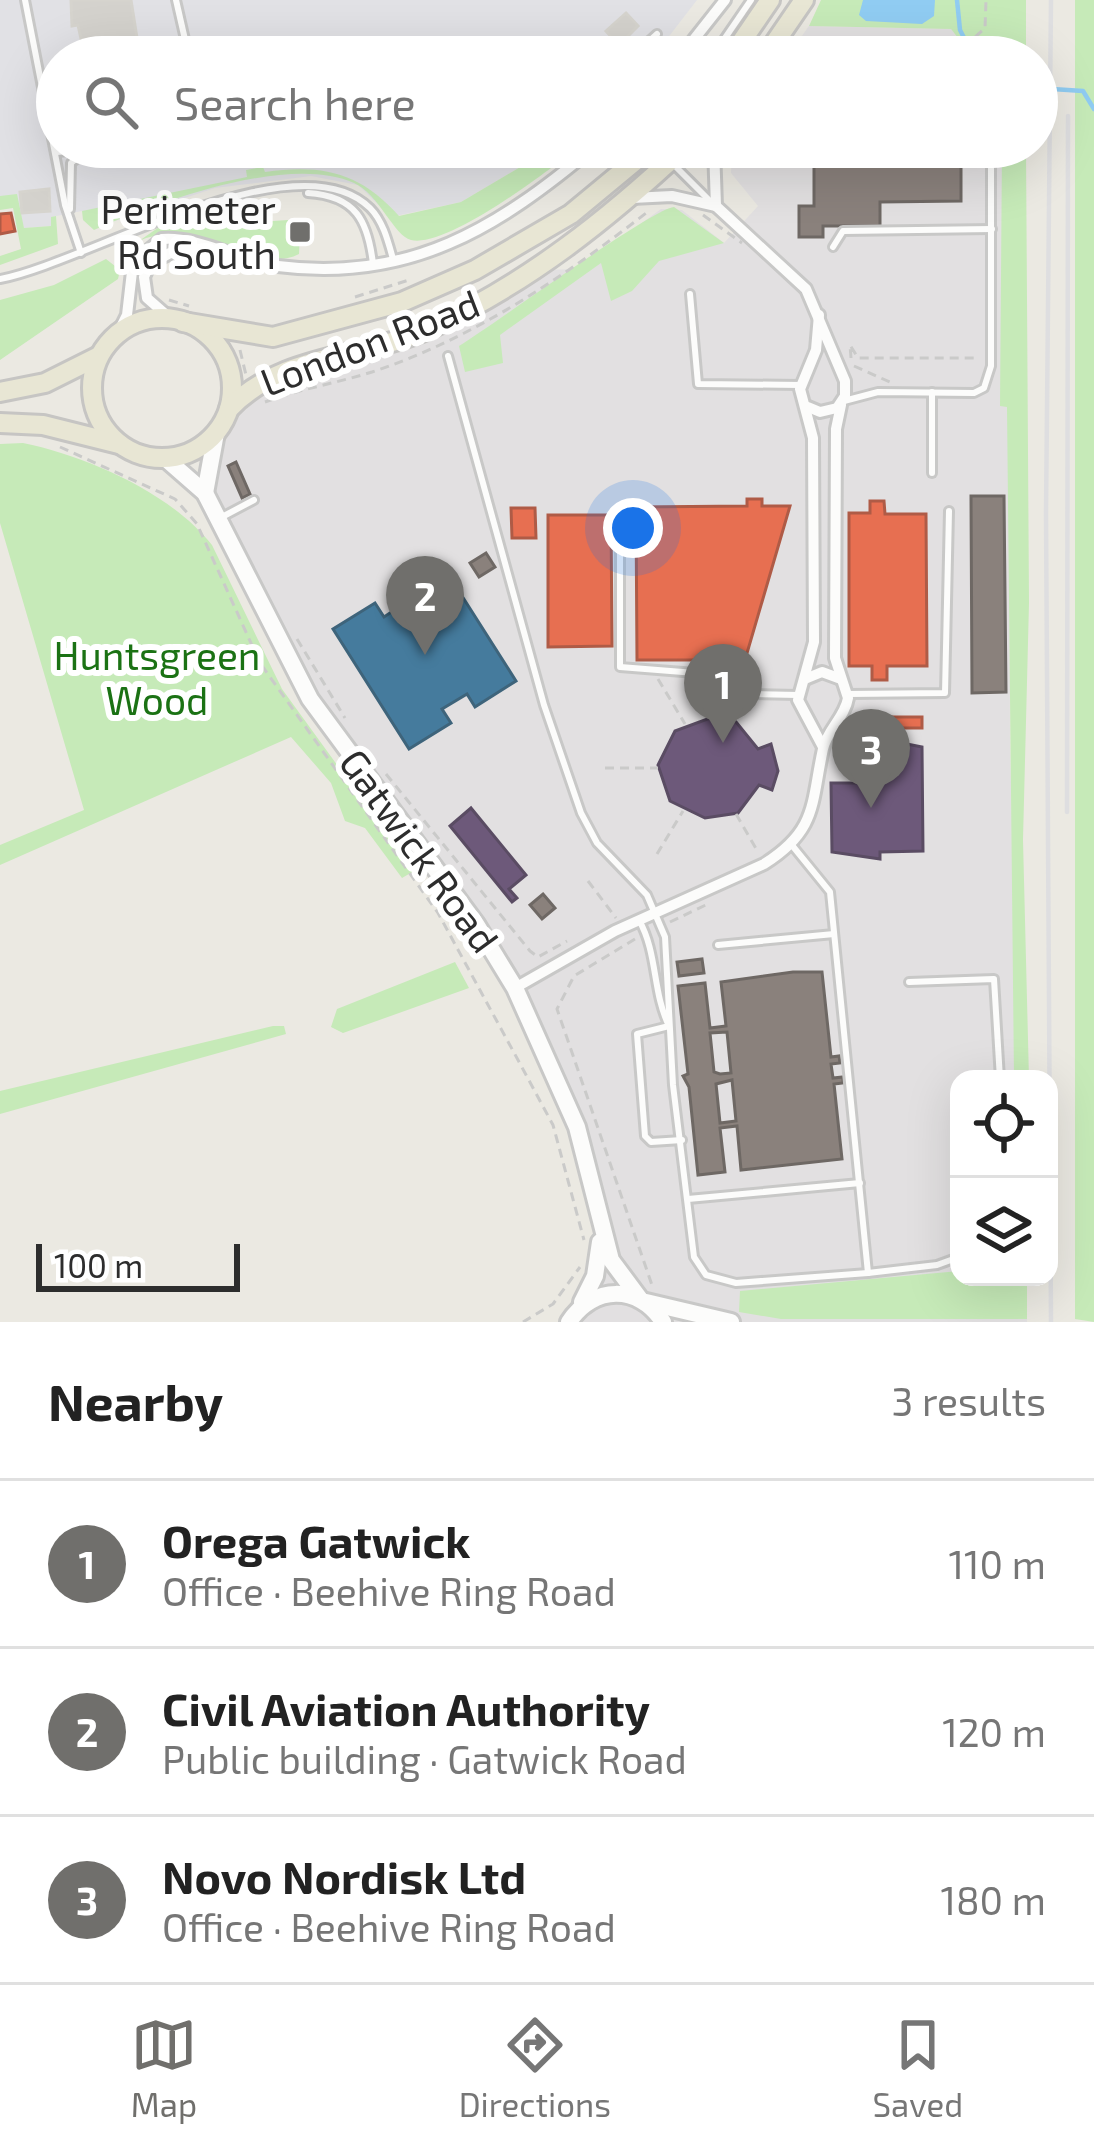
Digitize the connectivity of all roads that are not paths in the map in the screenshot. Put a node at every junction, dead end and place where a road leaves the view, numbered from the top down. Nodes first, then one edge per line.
1 (25, 0) edge
2 (176, 0) edge
3 (725, 0) edge
4 (751, 0) edge
5 (770, 0) edge
6 (804, 0) edge
7 (184, 36) edge
8 (697, 36) edge
9 (726, 36) edge
10 (745, 36) edge
11 (779, 36) edge
12 (36, 52) edge
13 (60, 168) edge
14 (70, 168) edge
15 (568, 168) edge
16 (627, 168) edge
17 (660, 168) edge
18 (687, 168) edge
19 (715, 168) edge
20 (991, 168) edge
21 (251, 195) junction
22 (632, 198) junction
23 (716, 206) junction
24 (70, 224) junction
25 (992, 229) junction
26 (832, 248) dead end
27 (82, 253) junction
28 (236, 258) junction
29 (393, 260) junction
30 (373, 264) junction
31 (0, 279) edge
32 (690, 294) dead end
33 (820, 315) junction
34 (177, 321) junction
35 (117, 335) junction
36 (100, 356) junction
37 (448, 356) dead end
38 (843, 378) junction
39 (802, 382) junction
40 (0, 392) edge
41 (878, 392) junction
42 (932, 392) junction
43 (802, 400) junction
44 (842, 403) junction
45 (229, 409) junction
46 (0, 423) edge
47 (216, 433) junction
48 (118, 444) junction
49 (165, 458) junction
50 (932, 472) dead end
51 (205, 494) junction
52 (254, 500) dead end
53 (949, 511) dead end
54 (217, 519) junction
55 (620, 520) dead end
56 (841, 679) junction
57 (799, 691) junction
58 (702, 693) dead end
59 (728, 694) junction
60 (848, 694) junction
61 (808, 717) junction
62 (838, 717) junction
63 (823, 747) junction
64 (790, 844) junction
65 (655, 912) junction
66 (639, 920) junction
67 (834, 934) junction
68 (718, 945) dead end
69 (909, 982) dead end
70 (515, 988) junction
71 (669, 1026) junction
72 (999, 1070) edge
73 (682, 1140) junction
74 (860, 1183) junction
75 (688, 1199) junction
76 (600, 1223) junction
77 (950, 1260) edge
78 (868, 1273) junction
79 (643, 1300) junction
80 (571, 1318) edge
81 (663, 1322) edge
82 (731, 1322) edge

1 - 12 lane
2 - 7 lane
3 - 8 street
4 - 9 lane
5 - 10 main road
6 - 11 main road
13 - 24 lane
14 - 24 lane
15 - 29 street
16 - 34 main road, London Road
17 - 22 main road, London Road
18 - 23 lane
19 - 23 street
20 - 25 lane
21 - 27 lane
21 - 29 lane
21 - 30 lane
22 - 23 street
22 - 45 main road, London Road
23 - 33 street
24 - 27 lane
25 - 26 lane
25 - 42 lane
27 - 31 lane
28 - 30 street
28 - 34 street
28 - 35 street
29 - 30 street
32 - 39 lane
33 - 38 street
33 - 39 street
34 - 35 main road
34 - 45 main road
35 - 36 main road
36 - 40 main road
36 - 48 main road
37 - 65 lane
38 - 39 street
38 - 41 lane
38 - 44 street
39 - 43 street
41 - 42 lane
41 - 44 lane
42 - 50 lane
43 - 44 street
43 - 57 street
44 - 56 street
45 - 47 main road
46 - 48 main road
47 - 49 main road
47 - 51 street
48 - 49 main road
49 - 51 street, Gatwick Road
51 - 54 street, Gatwick Road
52 - 54 lane
53 - 60 lane
54 - 70 street, Gatwick Road
55 - 59 lane
56 - 57 street
56 - 60 street
57 - 59 lane
57 - 61 street
58 - 59 lane
60 - 62 street
61 - 62 street
61 - 63 street
62 - 63 street
63 - 64 street
64 - 65 street
64 - 67 lane
65 - 66 street
65 - 71 lane
66 - 70 street
66 - 71 lane
67 - 68 lane
67 - 74 lane
69 - 72 lane
70 - 76 street, Gatwick Road
71 - 73 lane
71 - 73 lane
73 - 75 lane
74 - 75 lane
74 - 78 lane
75 - 78 lane
76 - 79 street, Gatwick Road
76 - 80 street, Gatwick Road
77 - 78 lane
79 - 80 street
79 - 81 street, Gatwick Road
79 - 82 street

